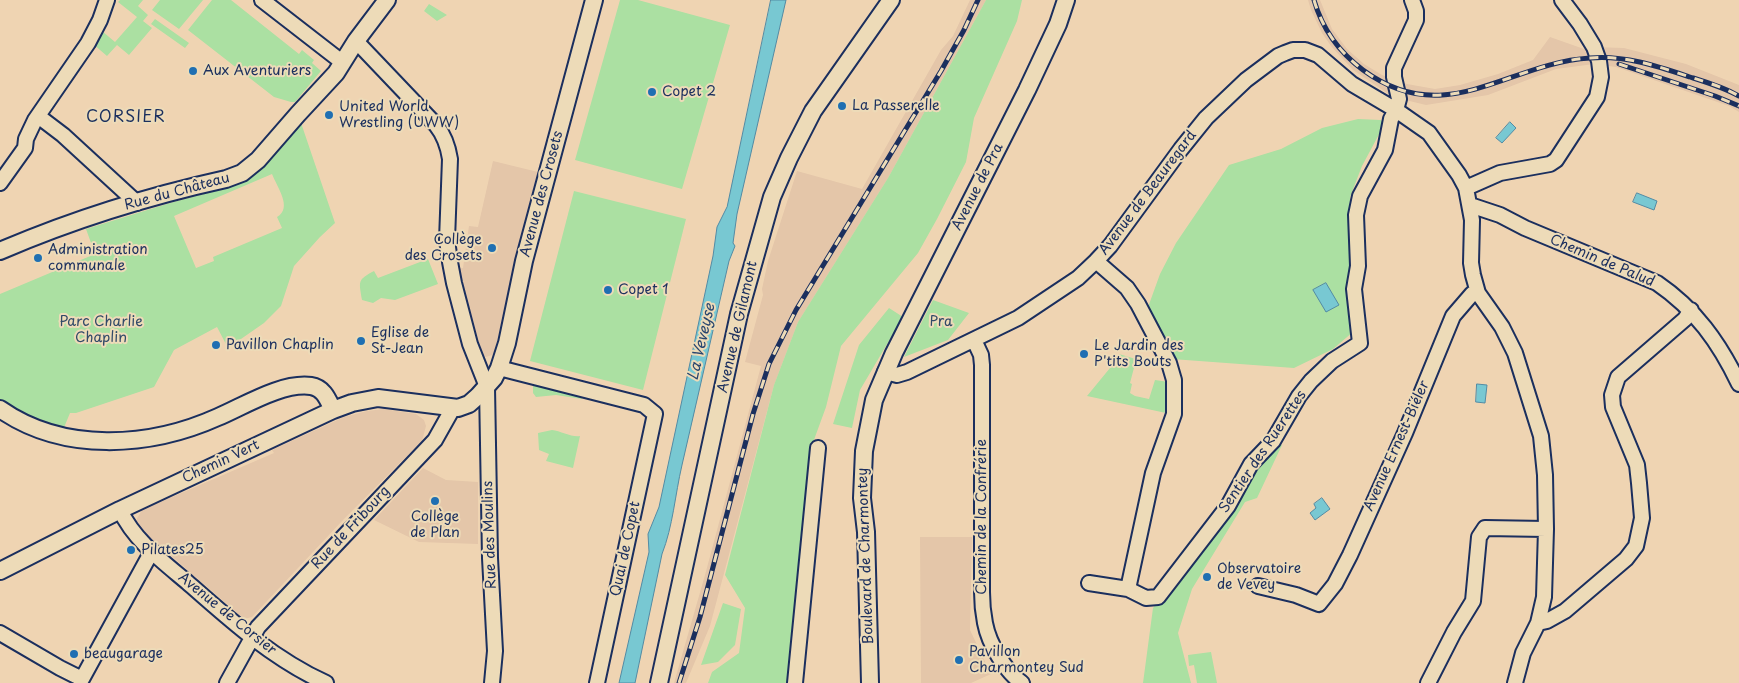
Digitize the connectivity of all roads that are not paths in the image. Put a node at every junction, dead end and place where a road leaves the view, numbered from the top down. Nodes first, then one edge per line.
1 (262, 0) edge
2 (387, 0) edge
3 (594, 0) edge
4 (891, 0) edge
5 (1066, 0) edge
6 (1412, 0) edge
7 (1562, 0) edge
8 (104, 1) edge
9 (356, 41) junction
10 (342, 62) junction
11 (1396, 110) junction
12 (38, 116) junction
13 (0, 183) edge
14 (1466, 188) junction
15 (137, 203) junction
16 (1470, 205) junction
17 (0, 251) edge
18 (1096, 261) junction
19 (1478, 293) junction
20 (1690, 310) junction
21 (974, 340) junction
22 (499, 368) junction
23 (885, 372) junction
24 (1739, 384) edge
25 (488, 387) junction
26 (453, 408) junction
27 (0, 409) edge
28 (333, 410) junction
29 (818, 448) dead end
30 (120, 510) junction
31 (1546, 528) junction
32 (152, 552) junction
33 (0, 571) edge
34 (1089, 583) dead end
35 (1258, 586) dead end
36 (1128, 590) junction
37 (1538, 623) junction
38 (0, 633) edge
39 (253, 637) junction
40 (226, 683) edge
41 (326, 683) edge
42 (492, 683) edge
43 (596, 683) edge
44 (659, 683) edge
45 (795, 683) edge
46 (870, 683) edge
47 (1022, 683) edge
48 (1428, 683) edge
49 (1516, 683) edge

1 - 10 street
2 - 9 street, Rue du Château
3 - 22 street, Avenue des Crosets
4 - 44 street, Avenue de Gilamont
5 - 23 street, Avenue de Pra
6 - 11 street
7 - 14 street
8 - 12 street
9 - 10 street, Rue du Château
9 - 25 street
10 - 15 street, Rue du Château
11 - 14 street, Avenue de Beauregard
11 - 18 street, Avenue de Beauregard
11 - 36 street, Sentier des Ruerettes
12 - 13 street
12 - 15 street
14 - 16 street, Avenue de Beauregard
15 - 17 street, Rue du Château
16 - 19 street, Avenue de Beauregard
16 - 20 street, Chemin de Palud
18 - 21 street, Avenue de Beauregard
18 - 36 street
19 - 31 street
19 - 35 street, Avenue Ernest-Biéler
20 - 24 street, Chemin de Palud
20 - 37 street
21 - 23 street, Avenue de Beauregard
21 - 47 street, Chemin de la Confrérie
22 - 25 street, Avenue des Crosets
22 - 43 street, Quai de Copet
23 - 46 street, Boulevard de Charmontey
25 - 26 street
25 - 42 street, Rue des Moulins
26 - 28 street, Chemin Vert
26 - 39 street, Rue de Fribourg
27 - 28 street
28 - 30 street, Chemin Vert
29 - 45 street
30 - 32 street, Avenue de Corsier
30 - 33 street, Chemin Vert
31 - 37 street
31 - 48 street
32 - 38 street
32 - 39 street, Avenue de Corsier
34 - 36 street
37 - 49 street
39 - 40 street, Rue de Fribourg
39 - 41 street, Avenue de Corsier

